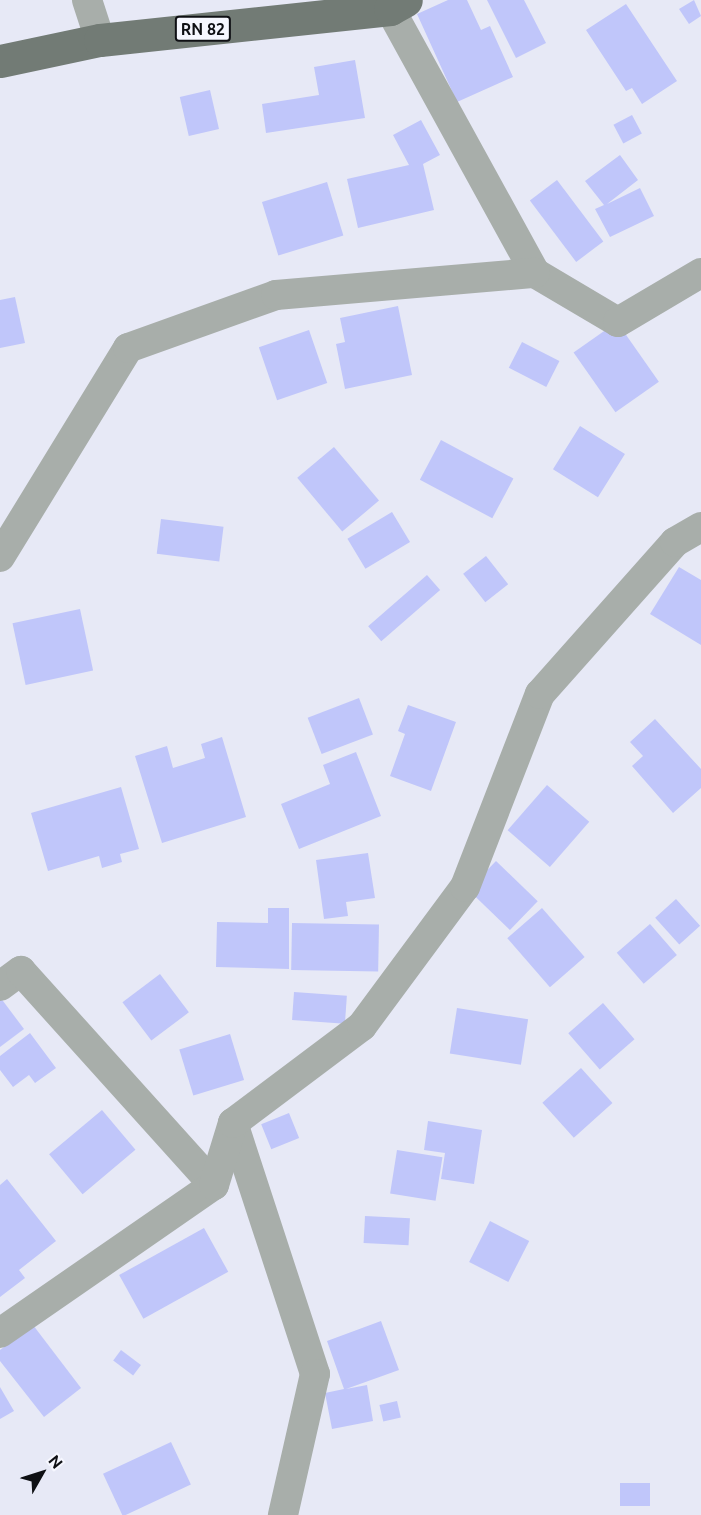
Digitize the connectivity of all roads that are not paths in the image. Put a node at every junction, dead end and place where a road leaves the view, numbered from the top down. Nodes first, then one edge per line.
1 (87, 0) edge
2 (394, 3) edge
3 (100, 40) junction
4 (0, 61) edge
5 (535, 273) junction
6 (701, 273) edge
7 (701, 527) edge
8 (0, 557) edge
9 (0, 986) edge
10 (232, 1123) junction
11 (214, 1185) junction
12 (0, 1333) edge
13 (283, 1515) edge

1 - 3 street
2 - 3 main road, RN 82
2 - 5 street
3 - 4 main road, RN 82
5 - 6 street
5 - 8 street
7 - 10 street
9 - 11 street
10 - 11 street
10 - 13 street
11 - 12 street

